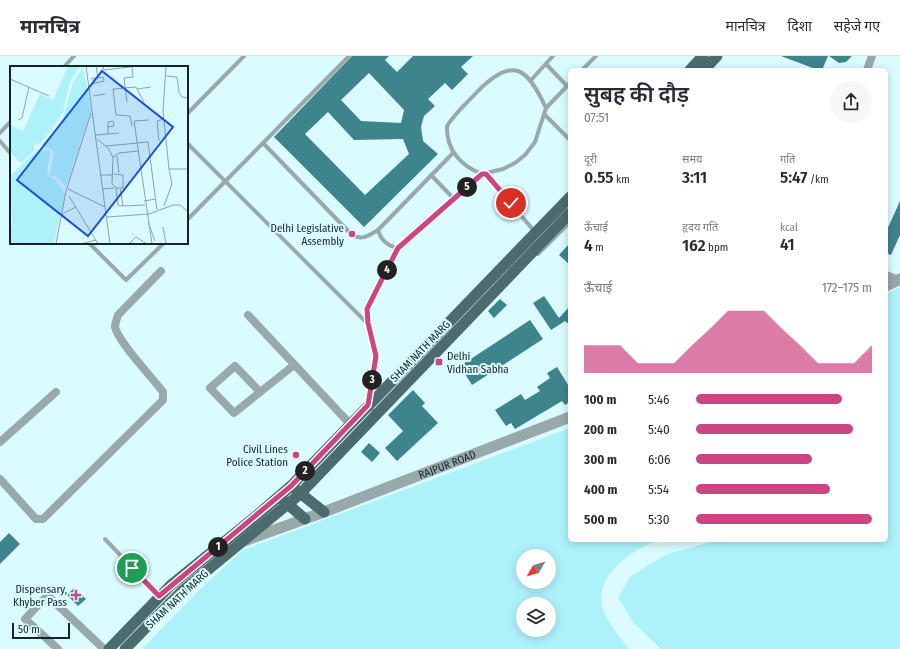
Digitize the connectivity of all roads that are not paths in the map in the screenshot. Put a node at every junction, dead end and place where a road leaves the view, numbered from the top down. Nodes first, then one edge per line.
1 (74, 56) edge
2 (244, 56) edge
3 (349, 56) edge
4 (553, 56) edge
5 (596, 56) edge
6 (703, 56) edge
7 (717, 56) edge
8 (872, 56) edge
9 (546, 64) junction
10 (65, 66) edge
11 (584, 68) edge
12 (692, 68) edge
13 (706, 68) edge
14 (868, 68) edge
15 (532, 79) junction
16 (568, 83) edge
17 (568, 85) edge
18 (546, 108) junction
19 (188, 113) edge
20 (544, 114) junction
21 (10, 122) edge
22 (0, 133) edge
23 (568, 138) edge
24 (0, 141) edge
25 (188, 143) edge
26 (264, 143) junction
27 (10, 153) edge
28 (453, 153) junction
29 (484, 174) junction
30 (431, 175) junction
31 (225, 182) junction
32 (454, 199) junction
33 (568, 200) edge
34 (568, 215) edge
35 (188, 219) edge
36 (568, 224) edge
37 (378, 230) junction
38 (539, 237) junction
39 (90, 244) edge
40 (163, 244) edge
41 (398, 248) junction
42 (161, 271) dead end
43 (888, 276) edge
44 (899, 280) edge
45 (888, 285) edge
46 (488, 299) junction
47 (248, 315) dead end
48 (368, 323) junction
49 (294, 364) junction
50 (56, 392) dead end
51 (260, 392) junction
52 (368, 405) junction
53 (377, 414) junction
54 (568, 418) edge
55 (350, 424) junction
56 (0, 442) edge
57 (0, 479) edge
58 (291, 486) junction
59 (300, 494) junction
60 (283, 500) junction
61 (324, 512) junction
62 (305, 519) junction
63 (105, 539) dead end
64 (241, 542) junction
65 (159, 596) junction
66 (50, 642) junction
67 (43, 649) edge
68 (58, 649) edge
69 (104, 649) edge
70 (109, 649) edge
71 (126, 649) edge

1 - 10 lane
2 - 19 lane
3 - 26 lane
4 - 9 lane
5 - 11 lane
6 - 12 main road
7 - 13 main road
8 - 14 street
9 - 15 lane
9 - 16 lane
15 - 18 lane
15 - 28 lane
17 - 18 lane
18 - 20 lane
20 - 23 lane
20 - 29 lane
21 - 22 lane
24 - 27 lane
25 - 31 lane
26 - 31 lane
26 - 37 lane
28 - 29 lane
28 - 30 lane
29 - 32 lane
29 - 38 lane
30 - 32 lane
30 - 37 lane
31 - 35 lane
31 - 48 lane
32 - 41 lane
33 - 38 main road, SHAM NATH MARG
34 - 38 main road, SHAM NATH MARG
36 - 46 lane
37 - 41 lane
38 - 46 main road, SHAM NATH MARG
38 - 52 main road, SHAM NATH MARG
39 - 40 lane
41 - 48 lane
42 - 57 street
43 - 44 street
44 - 45 street
46 - 53 main road, SHAM NATH MARG
47 - 49 street
48 - 52 lane
49 - 51 street
49 - 55 street
50 - 56 street
51 - 51 street
52 - 53 lane
52 - 55 main road, SHAM NATH MARG
53 - 59 main road, SHAM NATH MARG
54 - 61 street, RAJPUR ROAD
55 - 58 main road, SHAM NATH MARG
58 - 59 main road
58 - 60 main road, SHAM NATH MARG
59 - 60 main road, SHAM NATH MARG
59 - 61 main road
60 - 62 main road
60 - 64 main road, SHAM NATH MARG
60 - 65 main road, SHAM NATH MARG
61 - 62 street, RAJPUR ROAD
62 - 64 street, RAJPUR ROAD
63 - 65 lane
64 - 71 main road, SHAM NATH MARG
65 - 70 main road, SHAM NATH MARG
66 - 67 street
66 - 68 street
66 - 69 street

